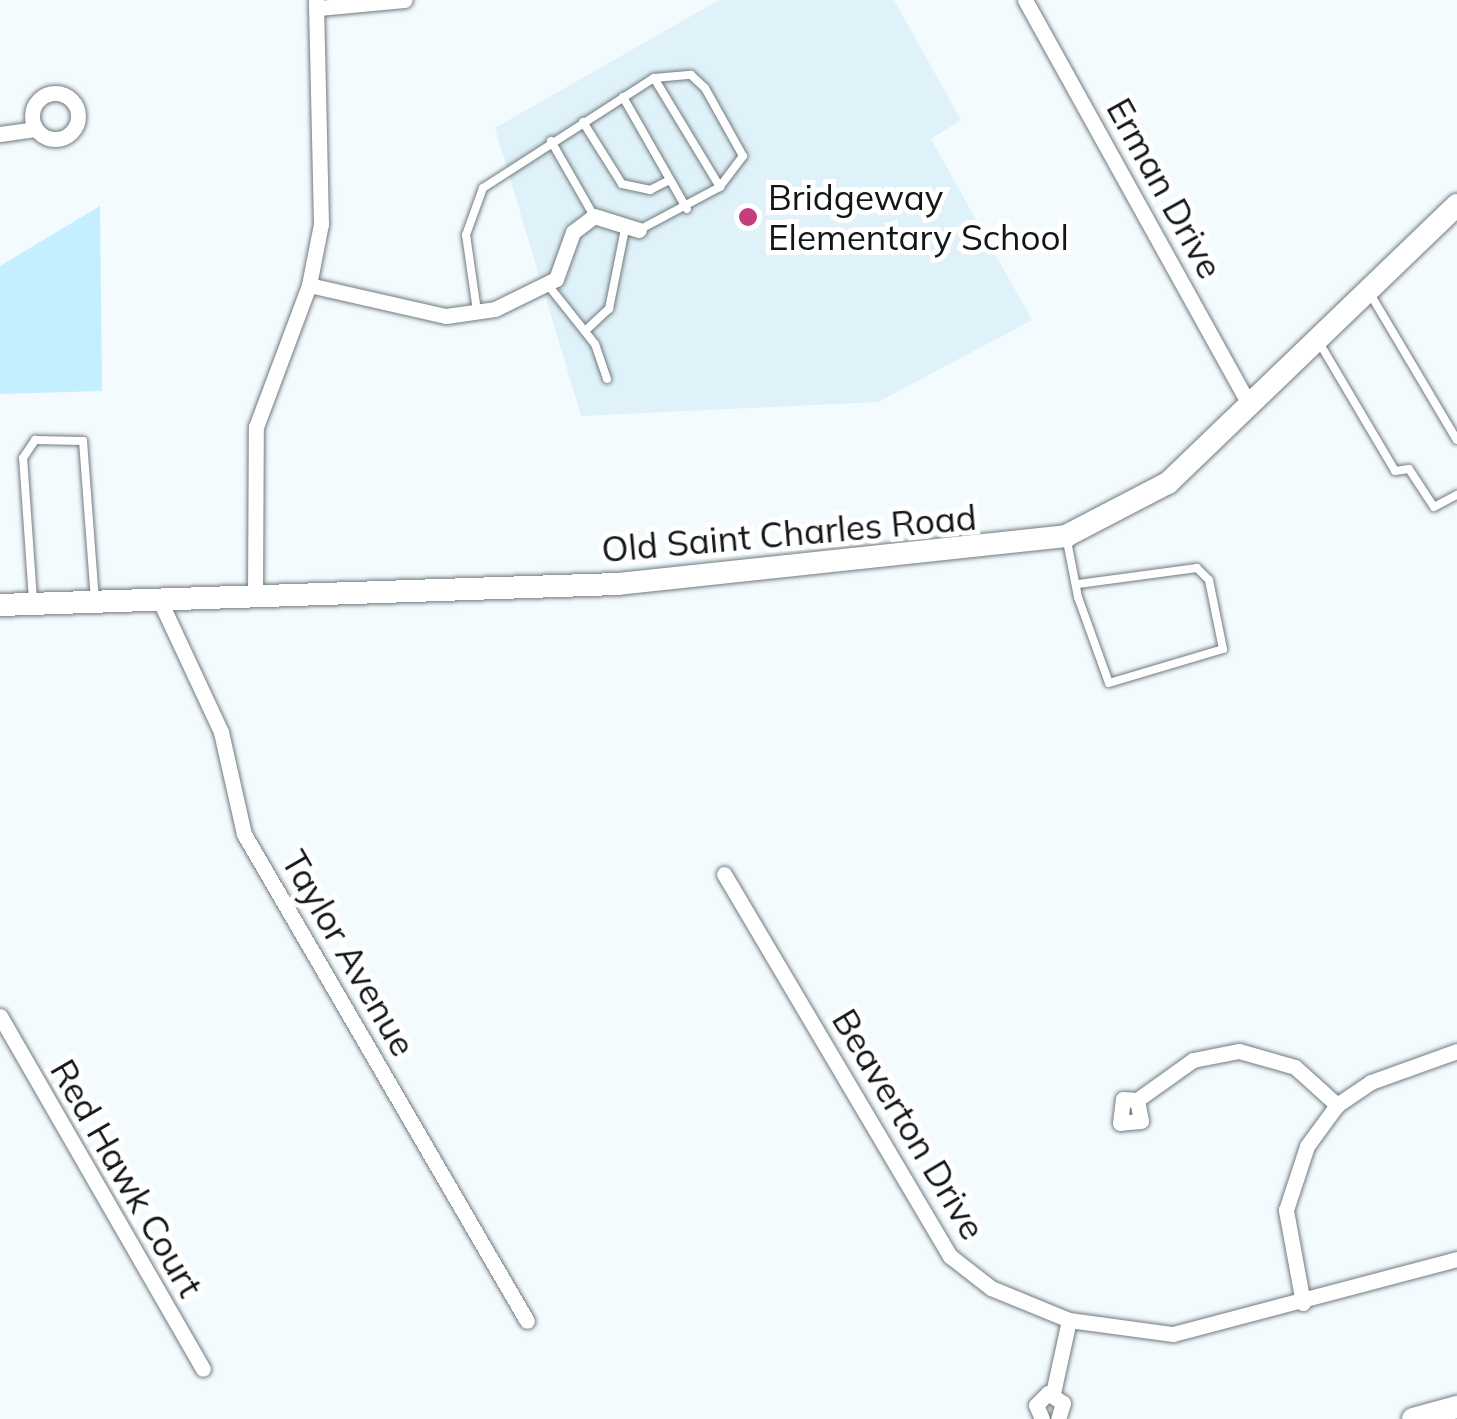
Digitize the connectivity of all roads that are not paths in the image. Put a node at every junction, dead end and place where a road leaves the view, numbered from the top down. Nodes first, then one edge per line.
1 (405, 0) edge
2 (1024, 0) edge
3 (317, 4) edge
4 (654, 78) junction
5 (623, 98) junction
6 (583, 122) junction
7 (36, 129) dead end
8 (0, 134) edge
9 (551, 141) junction
10 (670, 180) junction
11 (720, 187) junction
12 (687, 208) junction
13 (1455, 210) edge
14 (594, 216) junction
15 (633, 225) junction
16 (309, 285) junction
17 (548, 285) junction
18 (1369, 292) junction
19 (478, 311) junction
20 (584, 331) junction
21 (1318, 340) junction
22 (607, 379) dead end
23 (1250, 406) junction
24 (1457, 440) edge
25 (1457, 495) edge
26 (1066, 536) junction
27 (1078, 584) junction
28 (255, 593) junction
29 (160, 601) junction
30 (96, 603) junction
31 (33, 604) junction
32 (0, 605) edge
33 (724, 874) dead end
34 (0, 1016) edge
35 (1457, 1051) edge
36 (1137, 1100) dead end
37 (1337, 1105) junction
38 (1457, 1259) edge
39 (1303, 1304) junction
40 (1069, 1320) junction
41 (527, 1321) dead end
42 (202, 1369) dead end
43 (1053, 1394) junction
44 (1457, 1407) edge
45 (1042, 1419) edge
46 (1058, 1419) edge
47 (1413, 1419) edge

1 - 3 street
2 - 23 street, Erman Drive
3 - 16 street
4 - 5 lane
4 - 11 lane
4 - 11 lane
5 - 6 lane
5 - 10 lane
6 - 9 lane
6 - 10 lane
7 - 8 street
9 - 14 lane
9 - 19 lane
10 - 12 lane
11 - 12 lane
12 - 15 lane
13 - 18 street, Old Saint Charles Road
14 - 15 street
14 - 17 street
15 - 20 lane
16 - 19 street
16 - 28 street
17 - 19 street
17 - 20 lane
18 - 21 street, Old Saint Charles Road
18 - 24 lane
20 - 22 lane
21 - 23 street, Old Saint Charles Road
21 - 25 lane
23 - 26 street, Old Saint Charles Road
26 - 27 lane
26 - 28 street, Old Saint Charles Road
27 - 27 lane
28 - 29 street, Old Saint Charles Road
29 - 30 street, Old Saint Charles Road
29 - 41 street, Taylor Avenue
30 - 31 street, Old Saint Charles Road
30 - 31 lane
31 - 32 street, Old Saint Charles Road
33 - 40 street, Beaverton Drive
34 - 42 street, Red Hawk Court
35 - 37 street
36 - 37 street
37 - 39 street
38 - 39 street, Beaverton Drive
39 - 40 street, Beaverton Drive
40 - 43 street
43 - 45 street
43 - 46 street
44 - 47 street

